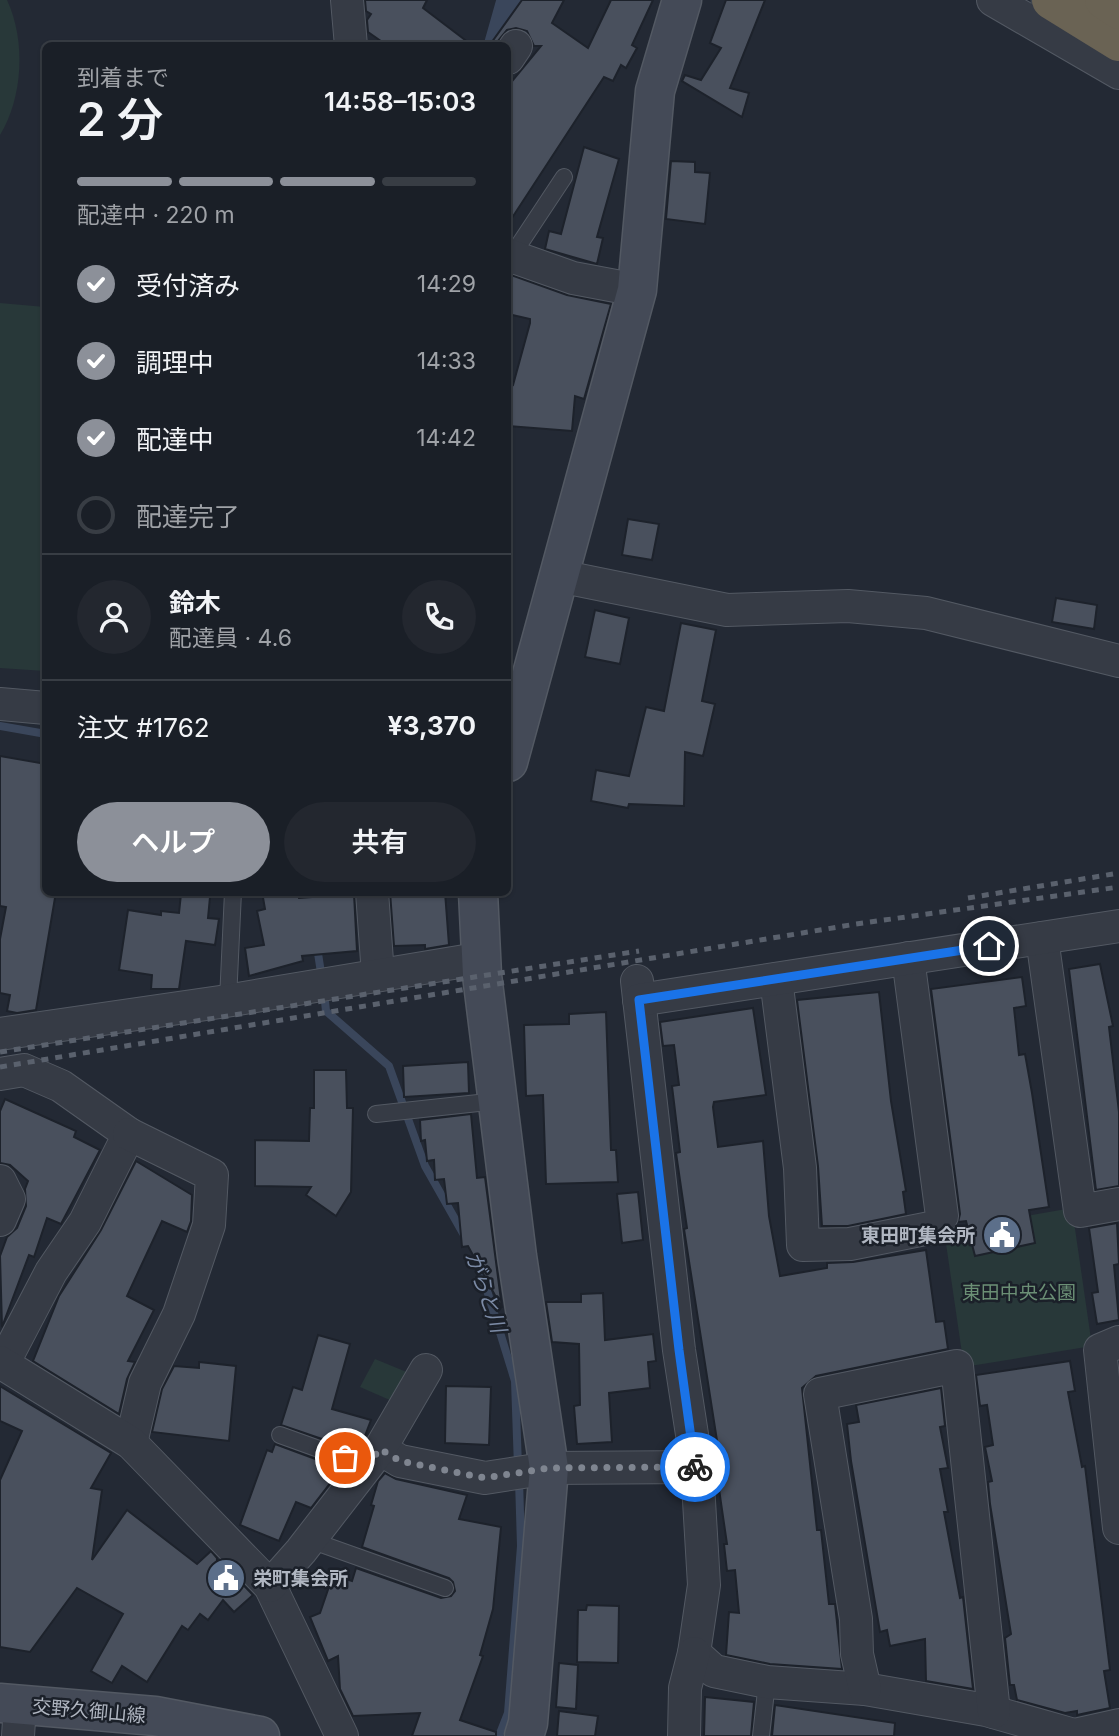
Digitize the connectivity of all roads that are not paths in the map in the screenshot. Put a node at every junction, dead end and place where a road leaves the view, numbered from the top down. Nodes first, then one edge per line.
1 (347, 0) edge
2 (682, 0) edge
3 (993, 0) edge
4 (1051, 0) edge
5 (1104, 0) edge
6 (1119, 10) edge
7 (1119, 41) edge
8 (351, 42) edge
9 (1119, 73) edge
10 (564, 177) dead end
11 (511, 253) edge
12 (511, 257) edge
13 (637, 290) junction
14 (559, 576) junction
15 (1119, 661) edge
16 (0, 704) edge
17 (42, 708) edge
18 (511, 746) edge
19 (233, 896) edge
20 (372, 896) edge
21 (478, 896) edge
22 (1119, 926) edge
23 (1042, 938) junction
24 (484, 958) junction
25 (908, 958) junction
26 (378, 975) junction
27 (776, 979) junction
28 (228, 1000) junction
29 (0, 1034) edge
30 (0, 1074) edge
31 (500, 1101) junction
32 (384, 1113) dead end
33 (129, 1134) junction
34 (0, 1181) edge
35 (1119, 1204) edge
36 (0, 1220) edge
37 (1119, 1342) edge
38 (1, 1363) edge
39 (426, 1370) dead end
40 (281, 1435) dead end
41 (131, 1443) junction
42 (373, 1457) junction
43 (697, 1467) junction
44 (549, 1468) junction
45 (1119, 1528) edge
46 (310, 1539) junction
47 (270, 1586) junction
48 (445, 1588) dead end
49 (694, 1653) junction
50 (767, 1682) junction
51 (865, 1689) junction
52 (994, 1712) junction
53 (13, 1715) edge
54 (1119, 1725) edge
55 (1087, 1734) edge
56 (260, 1736) edge
57 (342, 1736) edge
58 (524, 1736) edge
59 (684, 1736) edge
60 (761, 1736) edge

1 - 8 street
2 - 13 street
3 - 9 street
4 - 7 highway
5 - 6 highway
10 - 11 lane
12 - 13 street
13 - 14 street
14 - 15 street
14 - 18 street
16 - 17 street
19 - 28 lane
20 - 26 street
21 - 24 street
22 - 23 street
23 - 25 street
23 - 35 street
24 - 26 street
24 - 31 street
25 - 27 street
25 - 27 street
26 - 28 street
27 - 43 street
28 - 29 street
30 - 33 street
31 - 32 lane
31 - 44 street
33 - 38 street
33 - 41 street
34 - 36 street
37 - 45 street
38 - 41 street
39 - 42 street
40 - 42 lane
41 - 47 street
42 - 44 street
42 - 46 street
43 - 44 street
43 - 49 street
44 - 58 street
46 - 47 street
46 - 48 lane
47 - 57 street
49 - 50 street
49 - 59 street
50 - 51 street
50 - 60 lane
51 - 52 street
51 - 52 street
52 - 55 street
53 - 56 street, 交野久御山線
54 - 55 street

